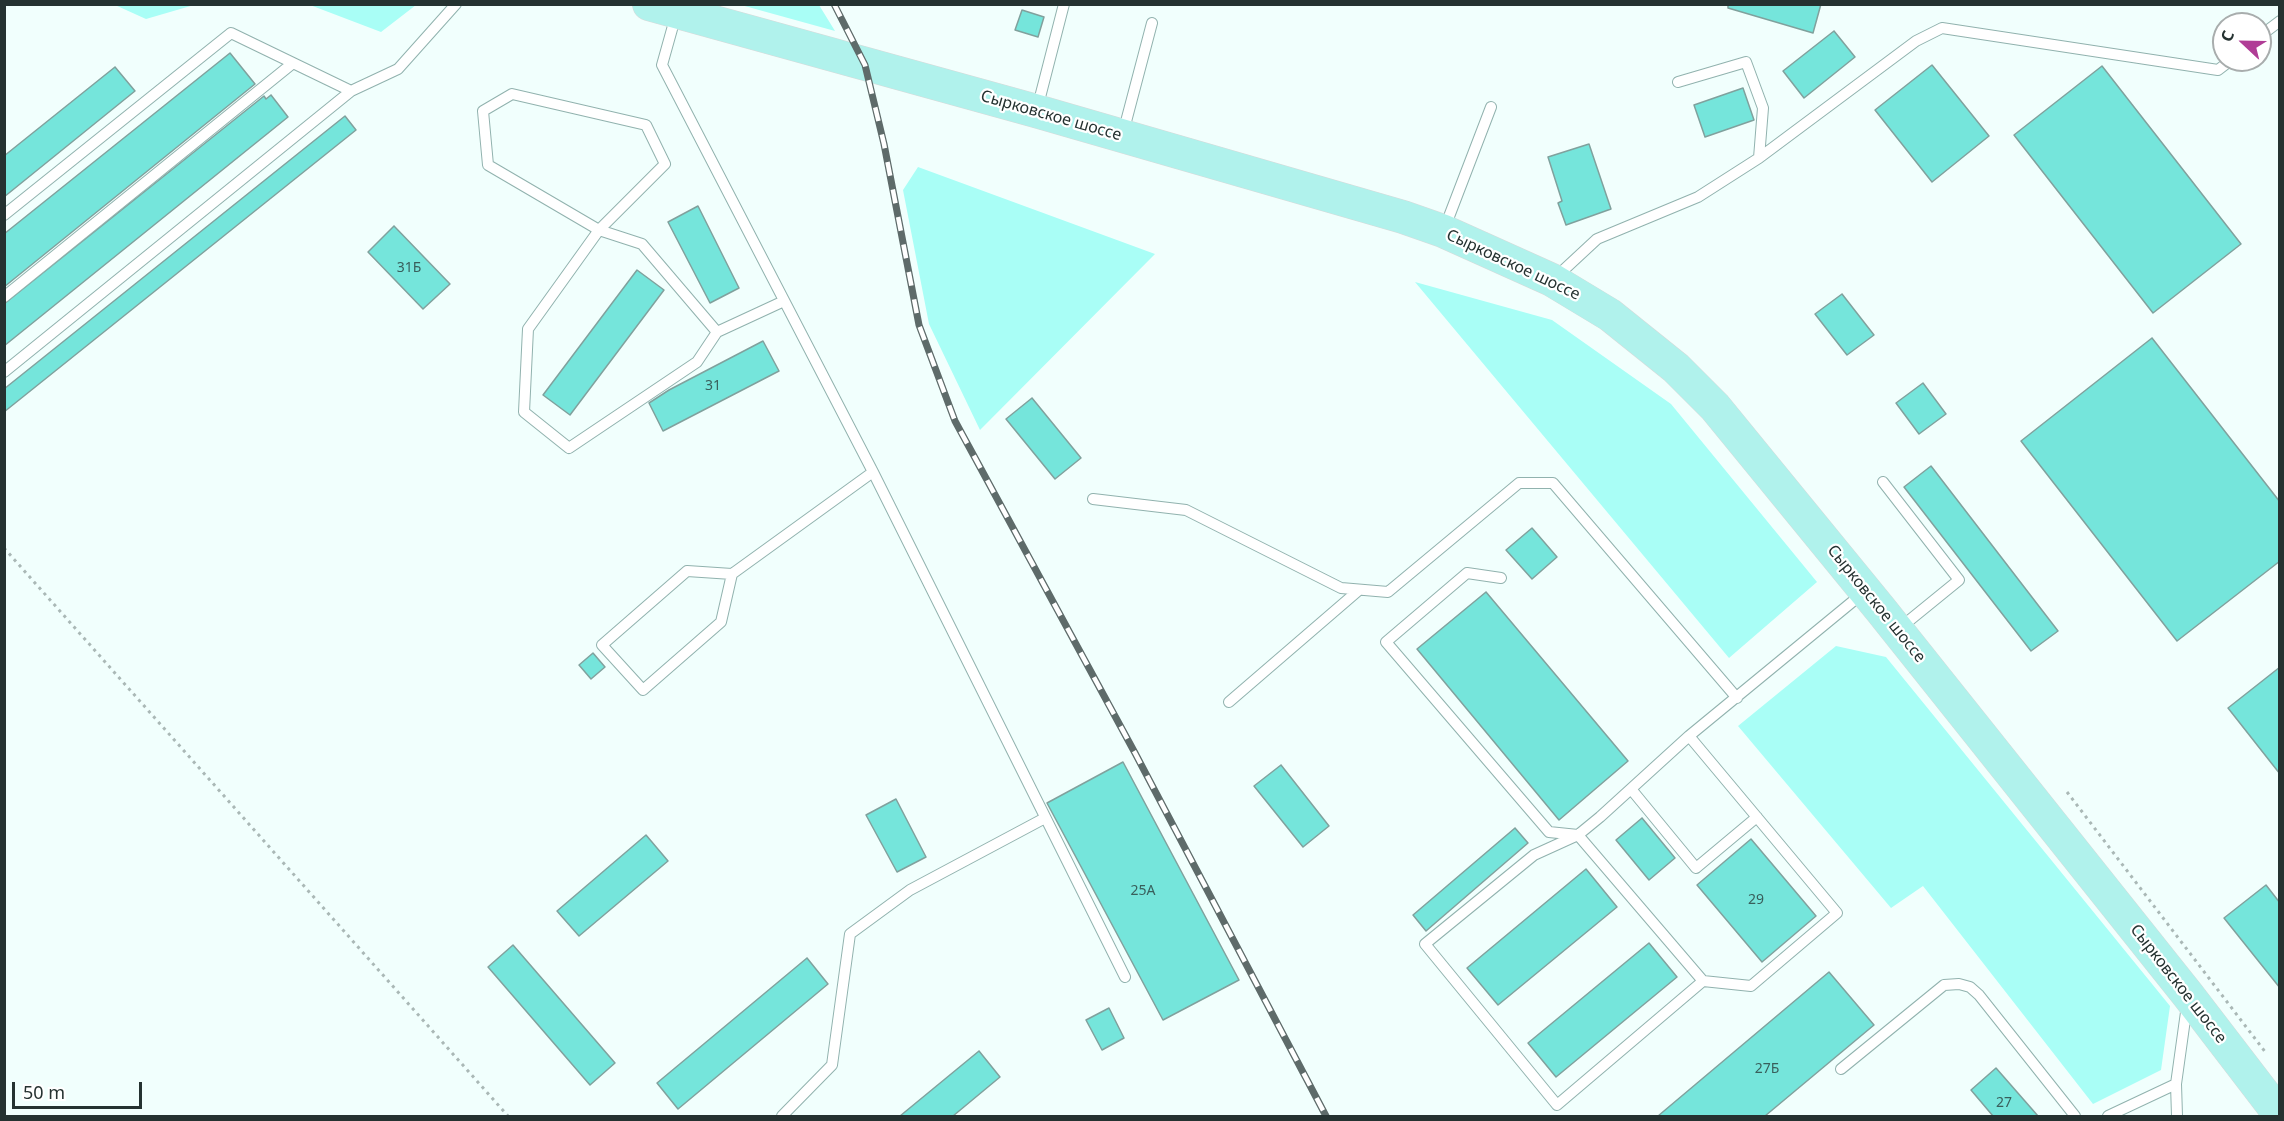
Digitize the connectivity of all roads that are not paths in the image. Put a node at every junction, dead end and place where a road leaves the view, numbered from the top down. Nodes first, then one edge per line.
1 (456, 4) edge
2 (1064, 4) edge
3 (663, 8) edge
4 (1152, 23) dead end
5 (293, 63) junction
6 (2212, 69) edge
7 (1678, 82) dead end
8 (351, 91) junction
9 (1491, 106) dead end
10 (1036, 111) junction
11 (1122, 136) junction
12 (1759, 158) junction
13 (4, 215) edge
14 (599, 230) junction
15 (1443, 231) junction
16 (1552, 280) junction
17 (4, 297) edge
18 (784, 301) junction
19 (717, 332) junction
20 (4, 372) edge
21 (873, 472) junction
22 (1883, 482) dead end
23 (1093, 499) dead end
24 (732, 574) junction
25 (1501, 578) dead end
26 (1359, 590) junction
27 (1866, 591) junction
28 (1897, 630) junction
29 (1737, 698) junction
30 (1229, 702) dead end
31 (1689, 736) junction
32 (1631, 789) junction
33 (1757, 817) junction
34 (1045, 818) junction
35 (1578, 835) junction
36 (1125, 977) dead end
37 (1703, 981) junction
38 (2188, 995) junction
39 (1841, 1069) dead end
40 (2176, 1084) junction
41 (2280, 1115) edge
42 (782, 1116) edge
43 (2075, 1116) edge
44 (2108, 1116) edge
45 (2177, 1116) edge

1 - 8 lane
2 - 10 lane
3 - 10 main road, Сырковское шоссе
3 - 18 lane
4 - 11 lane
5 - 8 lane
5 - 13 lane
5 - 17 lane
6 - 12 lane
7 - 12 lane
8 - 20 lane
9 - 15 lane
10 - 11 main road, Сырковское шоссе
11 - 15 main road, Сырковское шоссе
12 - 16 lane
14 - 14 lane
14 - 19 lane
14 - 19 lane
15 - 16 main road, Сырковское шоссе
16 - 27 main road, Сырковское шоссе
18 - 19 lane
18 - 21 lane
21 - 24 lane
21 - 34 lane
22 - 28 lane
23 - 26 lane
24 - 24 lane
25 - 35 lane
26 - 29 lane
26 - 30 lane
27 - 28 main road, Сырковское шоссе
27 - 29 lane
28 - 38 main road, Сырковское шоссе
29 - 31 lane
31 - 32 lane
31 - 33 lane
32 - 33 lane
32 - 35 lane
33 - 37 lane
34 - 36 lane
34 - 42 lane
35 - 37 lane
35 - 37 lane
38 - 40 lane
38 - 41 main road, Сырковское шоссе
39 - 43 lane
40 - 44 lane
40 - 45 lane

